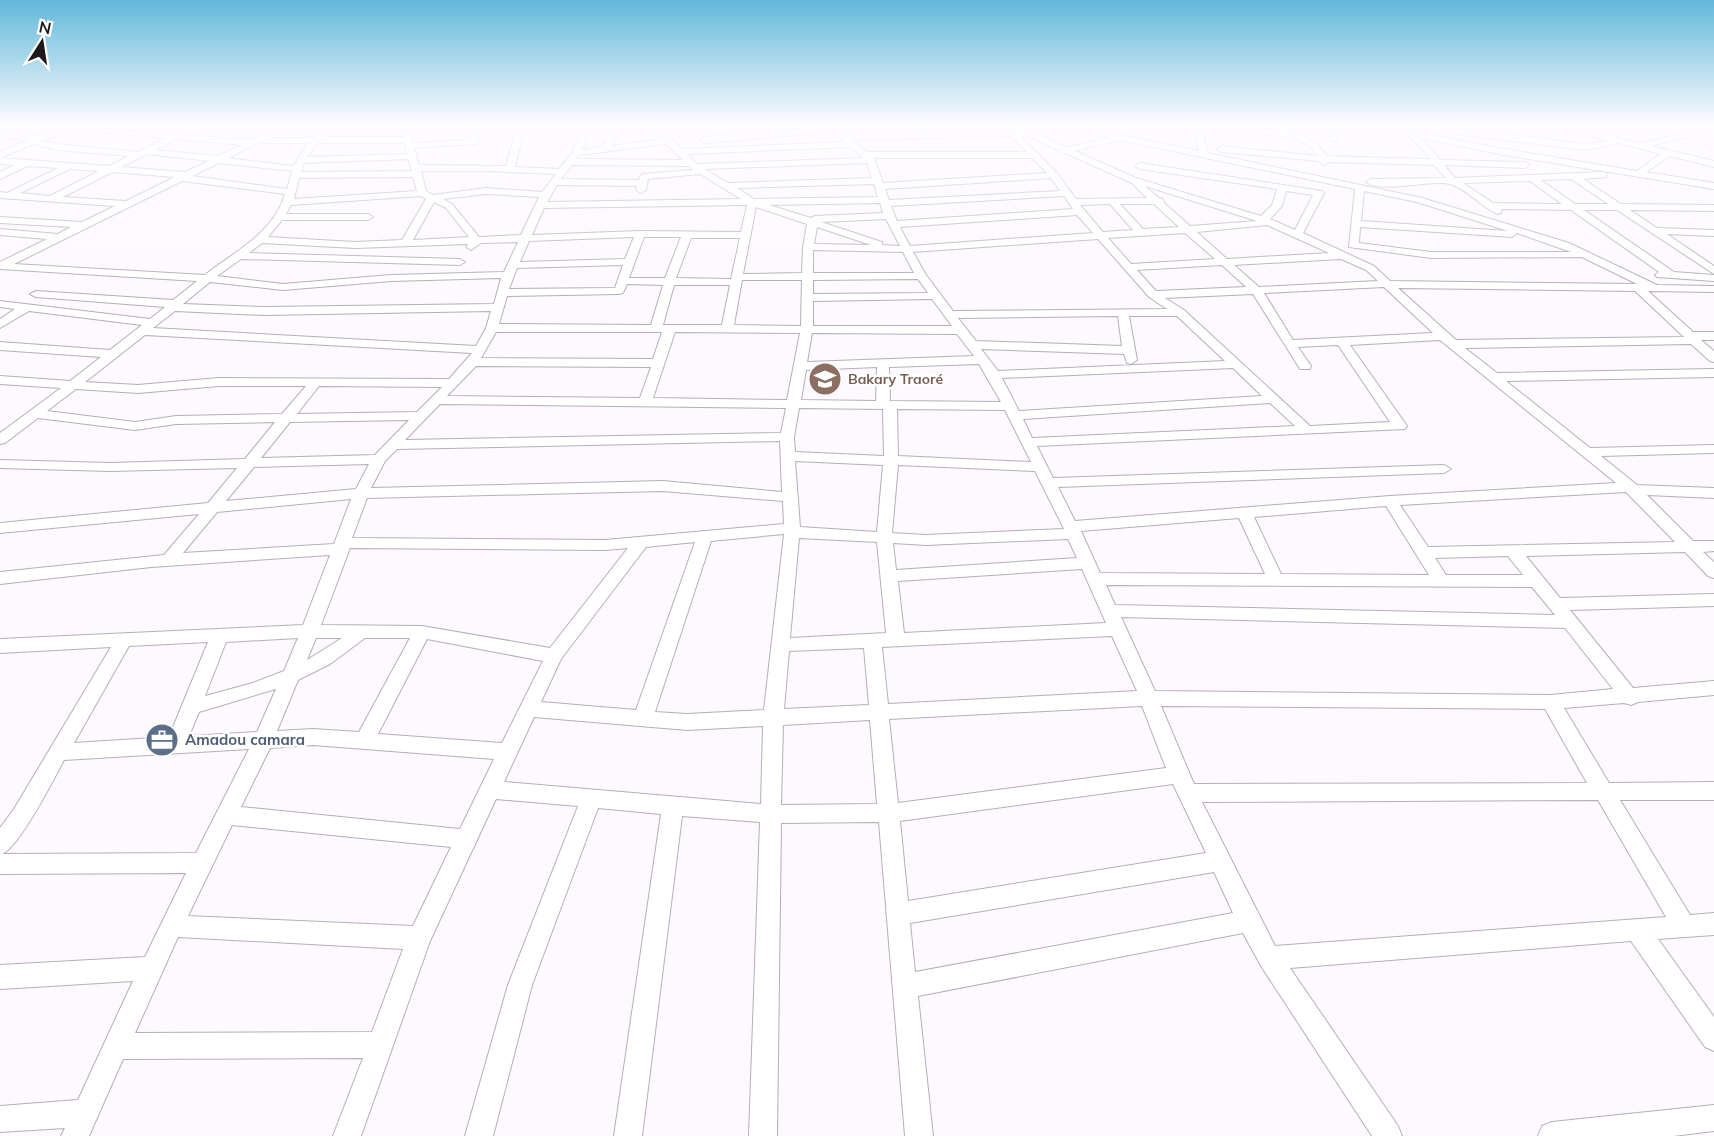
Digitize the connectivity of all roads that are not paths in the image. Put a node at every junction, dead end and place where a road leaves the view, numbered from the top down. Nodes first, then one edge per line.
1 (40, 179) edge
2 (90, 179) edge
3 (179, 179) edge
4 (200, 179) edge
5 (294, 179) edge
6 (419, 179) edge
7 (552, 179) edge
8 (557, 179) edge
9 (561, 179) edge
10 (575, 179) edge
11 (643, 179) edge
12 (713, 179) edge
13 (877, 179) edge
14 (976, 179) edge
15 (1057, 179) edge
16 (1177, 179) edge
17 (1220, 179) edge
18 (1303, 179) edge
19 (1321, 179) edge
20 (1506, 179) edge
21 (1534, 179) edge
22 (1577, 179) edge
23 (1670, 179) edge
24 (1133, 180) joint
25 (1332, 181) junction
26 (1453, 181) junction
27 (642, 183) junction
28 (879, 184) junction
29 (724, 186) junction
30 (1714, 186) edge
31 (1282, 188) junction
32 (1360, 188) junction
33 (1299, 190) junction
34 (1213, 192) junction
35 (4, 195) edge
36 (426, 195) junction
37 (382, 196) junction
38 (290, 197) junction
39 (51, 199) junction
40 (885, 201) junction
41 (1112, 201) junction
42 (1156, 201) junction
43 (752, 202) junction
44 (1074, 202) junction
45 (129, 204) junction
46 (638, 204) junction
47 (1489, 206) junction
48 (1573, 206) junction
49 (1619, 207) junction
50 (1714, 208) edge
51 (368, 217) junction
52 (281, 218) junction
53 (0, 220) edge
54 (809, 220) junction
55 (891, 220) junction
56 (1267, 222) junction
57 (1355, 223) junction
58 (86, 225) junction
59 (361, 226) dead end
60 (1191, 230) junction
61 (1655, 231) junction
62 (0, 232) edge
63 (1140, 232) junction
64 (1714, 233) edge
65 (640, 234) junction
66 (687, 234) junction
67 (1101, 234) junction
68 (746, 235) junction
69 (1297, 235) junction
70 (1534, 235) junction
71 (61, 237) junction
72 (527, 239) junction
73 (262, 240) junction
74 (477, 241) junction
75 (406, 243) junction
76 (808, 247) junction
77 (893, 249) junction
78 (907, 249) junction
79 (1689, 254) junction
80 (1586, 255) junction
81 (1714, 255) edge
82 (238, 256) junction
83 (1343, 256) junction
84 (0, 258) edge
85 (15, 259) junction
86 (460, 262) junction
87 (629, 262) junction
88 (1226, 262) junction
89 (1128, 267) junction
90 (71, 270) junction
91 (511, 270) junction
92 (1714, 271) edge
93 (1627, 274) junction
94 (449, 276) junction
95 (921, 276) junction
96 (1672, 276) junction
97 (808, 277) junction
98 (207, 278) junction
99 (1714, 278) edge
100 (737, 279) junction
101 (622, 281) junction
102 (669, 282) junction
103 (1386, 284) junction
104 (284, 287) junction
105 (1636, 287) junction
106 (1653, 287) junction
107 (1714, 289) edge
108 (1256, 290) junction
109 (36, 294) junction
110 (1153, 295) junction
111 (935, 296) junction
112 (808, 298) junction
113 (502, 300) junction
114 (0, 304) edge
115 (176, 305) junction
116 (23, 307) junction
117 (1180, 312) junction
118 (1123, 313) junction
119 (948, 315) junction
120 (153, 323) junction
121 (0, 324) edge
122 (253, 324) junction
123 (492, 328) junction
124 (656, 328) junction
125 (670, 328) junction
126 (727, 329) junction
127 (807, 329) junction
128 (958, 330) junction
129 (143, 332) junction
130 (1443, 336) junction
131 (1714, 336) edge
132 (1693, 338) junction
133 (1341, 341) junction
134 (1289, 344) junction
135 (1453, 344) junction
136 (971, 345) junction
137 (0, 346) edge
138 (1130, 350) junction
139 (114, 354) junction
140 (477, 356) junction
141 (1714, 357) edge
142 (982, 360) junction
143 (658, 363) junction
144 (883, 363) junction
145 (1235, 364) junction
146 (800, 366) junction
147 (1305, 366) dead end
148 (1133, 369) junction
149 (1714, 373) edge
150 (994, 375) junction
151 (1494, 377) junction
152 (0, 381) edge
153 (317, 381) junction
154 (452, 383) junction
155 (74, 385) junction
156 (1274, 399) junction
157 (434, 400) junction
158 (645, 402) junction
159 (792, 404) junction
160 (886, 405) junction
161 (1011, 411) junction
162 (34, 414) junction
163 (419, 416) junction
164 (287, 418) junction
165 (0, 423) edge
166 (20, 425) junction
167 (1307, 430) junction
168 (0, 440) edge
169 (1027, 442) junction
170 (391, 445) junction
171 (787, 447) junction
172 (1714, 449) edge
173 (1586, 452) junction
174 (379, 459) junction
175 (891, 459) junction
176 (250, 463) junction
177 (0, 464) edge
178 (1444, 469) dead end
179 (1044, 475) junction
180 (1632, 489) junction
181 (361, 493) junction
182 (1714, 493) edge
183 (789, 497) junction
184 (1390, 501) junction
185 (215, 506) junction
186 (1244, 513) junction
187 (0, 528) edge
188 (792, 530) junction
189 (1072, 530) junction
190 (705, 536) junction
191 (884, 537) junction
192 (641, 542) junction
193 (343, 546) junction
194 (1689, 546) junction
195 (1714, 546) edge
196 (1513, 550) junction
197 (1424, 553) junction
198 (169, 560) junction
199 (1091, 571) junction
200 (1714, 572) edge
201 (888, 576) junction
202 (0, 578) edge
203 (1276, 580) junction
204 (1441, 580) junction
205 (1537, 581) junction
206 (1714, 600) edge
207 (1556, 604) junction
208 (1109, 610) junction
209 (1570, 622) junction
210 (1117, 628) junction
211 (310, 631) junction
212 (362, 631) junction
213 (422, 632) junction
214 (220, 635) junction
215 (896, 639) junction
216 (124, 640) junction
217 (872, 640) junction
218 (780, 645) junction
219 (0, 646) edge
220 (554, 656) junction
221 (291, 675) junction
222 (1714, 688) edge
223 (1629, 697) junction
224 (1149, 698) junction
225 (1550, 702) junction
226 (190, 707) junction
227 (529, 709) junction
228 (879, 713) junction
229 (643, 718) junction
230 (772, 719) junction
231 (263, 741) junction
232 (364, 741) junction
233 (176, 745) junction
234 (59, 752) junction
235 (507, 752) junction
236 (1184, 784) junction
237 (490, 790) junction
238 (1714, 791) edge
239 (1604, 792) junction
240 (591, 799) junction
241 (673, 806) junction
242 (888, 813) junction
243 (771, 814) junction
244 (225, 815) junction
245 (466, 838) junction
246 (0, 845) edge
247 (1220, 861) junction
248 (202, 863) junction
249 (0, 864) edge
250 (898, 914) junction
251 (1249, 921) junction
252 (1714, 924) edge
253 (171, 926) junction
254 (1684, 926) junction
255 (1637, 930) junction
256 (419, 938) junction
257 (1269, 958) junction
258 (152, 968) junction
259 (0, 977) edge
260 (905, 986) junction
261 (1714, 1038) edge
262 (380, 1045) junction
263 (116, 1046) junction
264 (1714, 1118) edge
265 (0, 1119) edge
266 (81, 1125) edge
267 (347, 1136) edge
268 (479, 1136) edge
269 (628, 1136) edge
270 (763, 1136) edge
271 (919, 1136) edge
272 (1389, 1136) edge
273 (1552, 1136) edge

1 - 35 street
2 - 39 street
3 - 45 street
4 - 38 street
5 - 38 street
6 - 36 street
7 - 36 street
8 - 72 street
9 - 46 street
10 - 27 street
11 - 27 street
12 - 29 street
13 - 28 street
14 - 28 street
15 - 44 street
16 - 34 street
17 - 34 street
18 - 33 street
19 - 25 street
20 - 26 street
21 - 48 street
22 - 49 street
23 - 30 street
24 - 34 street
24 - 42 street
25 - 26 street
25 - 32 street
26 - 47 street
27 - 46 street
28 - 29 street
28 - 40 street
29 - 43 street
31 - 33 street
31 - 34 street
31 - 56 street
32 - 57 street
32 - 70 street
33 - 69 street
34 - 42 street
34 - 56 street
35 - 39 street
36 - 37 street
36 - 74 street
36 - 75 street
37 - 38 street
37 - 51 street
38 - 52 street
39 - 45 street
40 - 43 street
40 - 44 street
40 - 55 street
41 - 42 street
41 - 44 street
41 - 63 street
42 - 60 street
43 - 46 street
43 - 54 street
43 - 68 street
44 - 55 street
44 - 67 street
45 - 58 street
47 - 48 street
47 - 70 street
48 - 49 street
48 - 96 street
49 - 50 street
49 - 61 street
51 - 52 street
51 - 59 street
52 - 73 street
53 - 58 street
54 - 55 street
54 - 76 street
54 - 77 street
55 - 78 street
56 - 60 street
56 - 69 street
57 - 70 street
57 - 80 street
58 - 71 street
60 - 63 street
60 - 88 street
61 - 64 street
61 - 79 street
62 - 71 street
63 - 67 street
65 - 66 street
65 - 72 street
65 - 87 street
66 - 68 street
66 - 102 street
67 - 78 street
67 - 89 street
68 - 100 street
69 - 83 street
70 - 80 street
71 - 85 street
72 - 74 street
72 - 91 street
73 - 75 street
73 - 82 street
74 - 75 street
74 - 86 street
76 - 77 street
76 - 97 street
77 - 78 street
78 - 95 street
79 - 81 street
79 - 92 street
80 - 93 street
82 - 86 street
82 - 98 street
83 - 88 street
83 - 103 street
84 - 85 street
85 - 90 street
86 - 94 street
87 - 91 street
87 - 101 street
88 - 89 street
88 - 108 street
89 - 110 street
90 - 98 street
90 - 109 street
91 - 94 street
91 - 113 street
93 - 96 street
93 - 106 street
94 - 104 street
95 - 97 street
95 - 111 street
96 - 99 street
97 - 100 street
97 - 112 street
98 - 104 street
98 - 115 street
100 - 102 street
100 - 126 street
101 - 102 street
101 - 113 street
102 - 124 street
103 - 105 street
103 - 108 street
103 - 130 street
104 - 122 street
105 - 106 street
105 - 132 street
106 - 107 street
108 - 110 street
108 - 134 street
109 - 115 street
109 - 116 street
110 - 117 street
111 - 112 street
111 - 119 street
112 - 127 street
113 - 122 street
113 - 123 street
114 - 116 street
115 - 120 street
115 - 122 street
116 - 120 street
116 - 121 street
117 - 118 street
117 - 145 street
118 - 119 street
118 - 138 street
119 - 128 street
120 - 129 street
122 - 129 street
122 - 140 street
123 - 124 street
123 - 140 street
124 - 125 street
125 - 126 street
125 - 143 street
126 - 127 street
127 - 128 street
127 - 146 street
128 - 136 street
129 - 139 street
130 - 133 street
130 - 135 street
131 - 132 street
132 - 135 street
132 - 141 street
133 - 134 street
133 - 167 street
134 - 147 street
135 - 151 street
136 - 138 street
136 - 142 street
137 - 139 street
138 - 148 street
139 - 155 street
140 - 143 street
140 - 154 street
142 - 144 street
142 - 150 street
143 - 158 street
144 - 146 street
144 - 160 street
145 - 148 street
145 - 156 street
146 - 159 street
148 - 150 street
149 - 151 street
150 - 161 street
151 - 173 street
152 - 155 street
153 - 154 street
153 - 155 street
153 - 164 street
154 - 157 street
155 - 162 street
156 - 161 street
156 - 167 street
157 - 158 street
157 - 163 street
158 - 159 street
159 - 160 street
159 - 171 street
160 - 161 street
160 - 175 street
161 - 169 street
162 - 164 street
162 - 166 street
163 - 164 street
163 - 170 street
164 - 176 street
165 - 166 street
166 - 168 street
167 - 169 street
169 - 179 street
170 - 171 street
170 - 174 street
171 - 175 street
171 - 183 street
172 - 173 street
173 - 180 street
174 - 176 street
174 - 181 street
175 - 179 street
175 - 191 street
176 - 177 street
176 - 185 street
178 - 179 street
179 - 189 street
180 - 182 street
180 - 184 street
180 - 194 street
181 - 183 street
181 - 185 street
181 - 193 street
183 - 188 street
184 - 186 street
184 - 197 street
185 - 187 street
185 - 198 street
186 - 189 street
186 - 203 street
188 - 190 street
188 - 191 street
188 - 218 street
189 - 191 street
189 - 199 street
190 - 192 street
190 - 229 street
191 - 201 street
192 - 193 street
192 - 220 street
193 - 198 street
193 - 211 street
194 - 195 street
194 - 196 street
194 - 200 street
196 - 197 street
196 - 205 street
197 - 204 street
198 - 202 street
199 - 201 street
199 - 203 street
199 - 208 street
201 - 215 street
203 - 204 street
204 - 205 street
205 - 207 street
206 - 207 street
207 - 209 street
208 - 209 street
208 - 210 street
209 - 223 street
210 - 215 street
210 - 224 street
211 - 212 street
211 - 214 street
211 - 221 street
212 - 213 street
212 - 221 street
213 - 220 street
213 - 232 street
214 - 216 street
214 - 226 street
215 - 217 street
216 - 219 street
216 - 234 street
217 - 218 street
217 - 228 street
218 - 230 street
220 - 227 street
221 - 226 street
221 - 231 street
222 - 223 street
223 - 225 street
224 - 225 street
224 - 228 street
224 - 236 street
225 - 239 street
226 - 233 street
227 - 229 street
227 - 235 street
228 - 230 street
228 - 242 street
229 - 230 street
230 - 243 street
231 - 232 street
231 - 233 street
231 - 244 street
232 - 235 street
233 - 234 street
234 - 246 street
235 - 237 street
236 - 239 street
236 - 242 street
236 - 247 street
237 - 240 street
237 - 245 street
238 - 239 street
239 - 254 street
240 - 241 street
240 - 268 street
241 - 243 street
241 - 269 street
242 - 243 street
242 - 250 street
243 - 270 street
244 - 245 street
244 - 248 street
245 - 256 street
247 - 250 street
247 - 251 street
248 - 249 street
248 - 253 street
250 - 260 street
251 - 257 street
251 - 260 street
252 - 254 street
253 - 256 street
253 - 258 street
254 - 255 street
255 - 257 street
255 - 261 street
256 - 262 street
257 - 272 street
258 - 259 street
258 - 263 street
260 - 271 street
262 - 263 street
262 - 267 street
263 - 266 street
264 - 273 street
265 - 266 street

